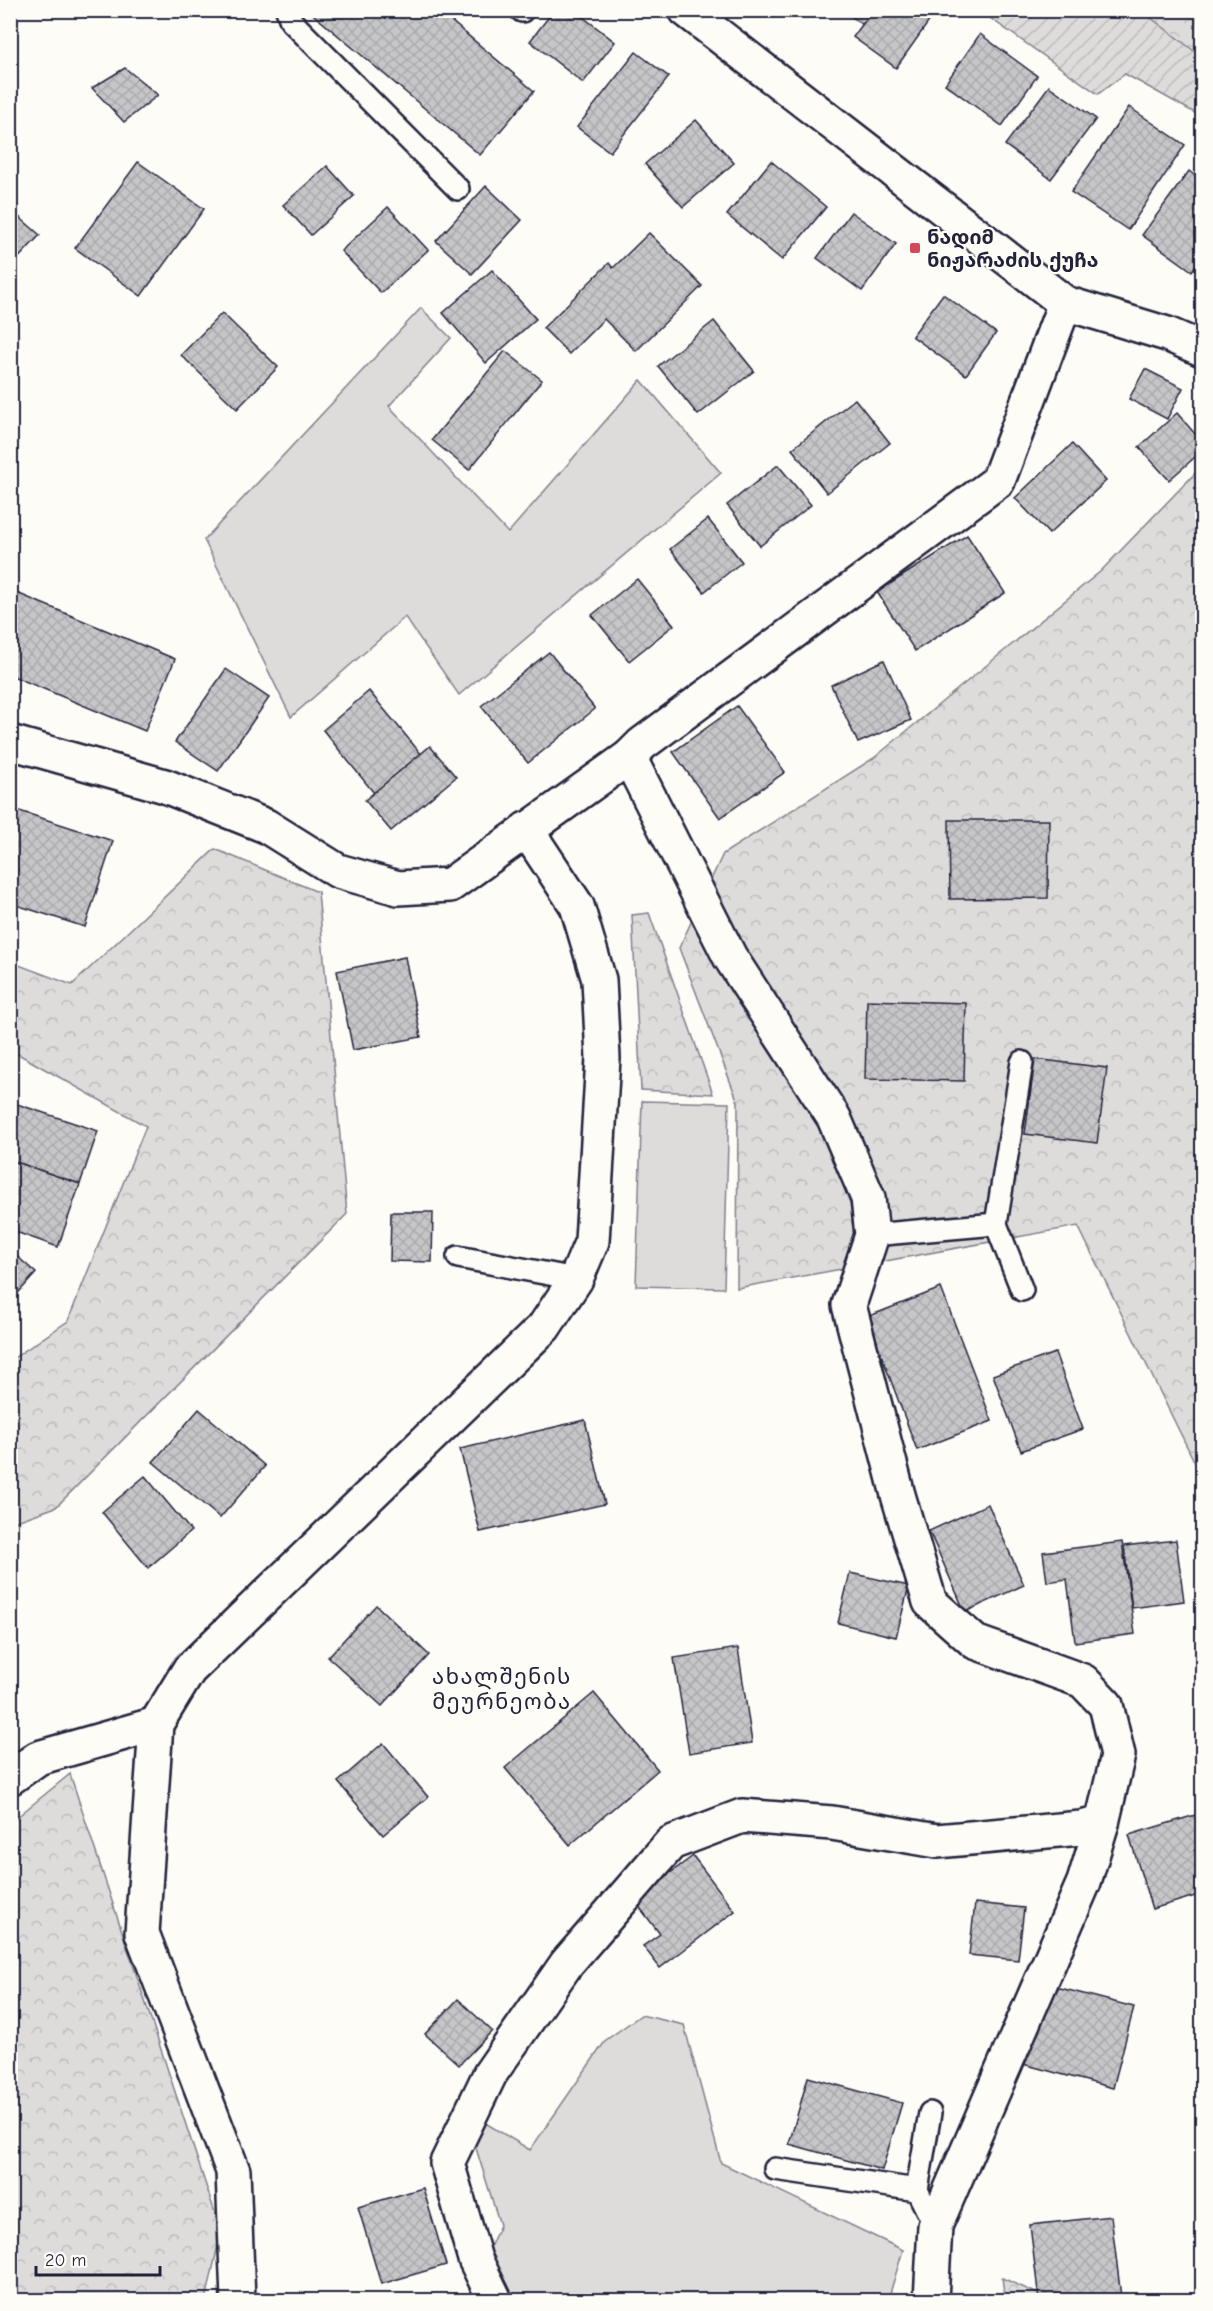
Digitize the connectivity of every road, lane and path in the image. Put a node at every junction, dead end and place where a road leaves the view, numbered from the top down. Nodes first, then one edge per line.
1 (287, 10) edge
2 (686, 10) edge
3 (458, 189) dead end
4 (1065, 303) junction
5 (1203, 349) edge
6 (10, 742) edge
7 (629, 757) junction
8 (526, 829) junction
9 (1022, 1062) dead end
10 (996, 1224) junction
11 (872, 1234) junction
12 (458, 1257) dead end
13 (576, 1279) junction
14 (1022, 1290) dead end
15 (156, 1724) junction
16 (10, 1778) edge
17 (1102, 1823) junction
18 (930, 2113) dead end
19 (776, 2169) dead end
20 (917, 2190) junction
21 (935, 2226) junction
22 (238, 2301) edge
23 (495, 2301) edge
24 (931, 2301) edge

1 - 3 lane
2 - 4 street
4 - 5 street
4 - 7 street
6 - 8 street
7 - 8 street
7 - 11 street
8 - 13 street
9 - 10 lane
10 - 11 lane
10 - 14 lane
11 - 17 street
12 - 13 lane
13 - 15 street
15 - 16 street
15 - 22 street
17 - 21 street
17 - 23 street
18 - 20 lane
19 - 20 lane
20 - 21 lane
21 - 24 street

